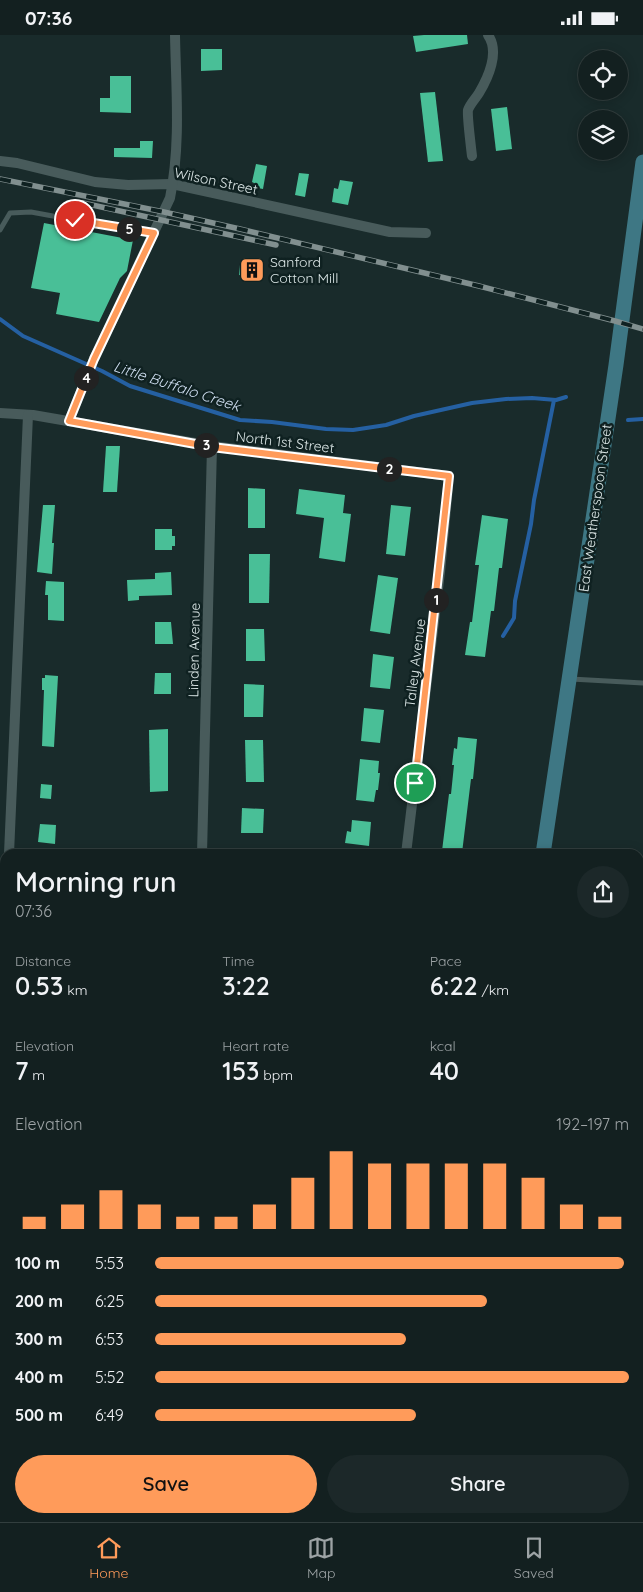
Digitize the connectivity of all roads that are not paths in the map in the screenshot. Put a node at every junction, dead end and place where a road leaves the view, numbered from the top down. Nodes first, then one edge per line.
1 (175, 35) edge
2 (488, 35) edge
3 (472, 156) dead end
4 (0, 161) edge
5 (643, 162) edge
6 (172, 184) junction
7 (0, 230) edge
8 (154, 233) junction
9 (426, 233) dead end
10 (0, 413) edge
11 (28, 415) junction
12 (69, 421) junction
13 (212, 447) junction
14 (449, 476) joint
15 (570, 679) junction
16 (643, 683) edge
17 (9, 849) edge
18 (202, 849) edge
19 (407, 849) edge
20 (544, 849) edge

1 - 6 street
2 - 3 street
4 - 6 street, Wilson Street
5 - 15 street, East Weatherspoon Street
6 - 8 street
6 - 9 street, Wilson Street
7 - 8 lane
8 - 12 street
10 - 11 street, North 1st Street
11 - 12 street, North 1st Street
11 - 17 street
12 - 13 street, North 1st Street
13 - 14 street, North 1st Street
13 - 18 street, Linden Avenue
14 - 19 street, Talley Avenue
15 - 16 lane
15 - 20 street, East Weatherspoon Street

